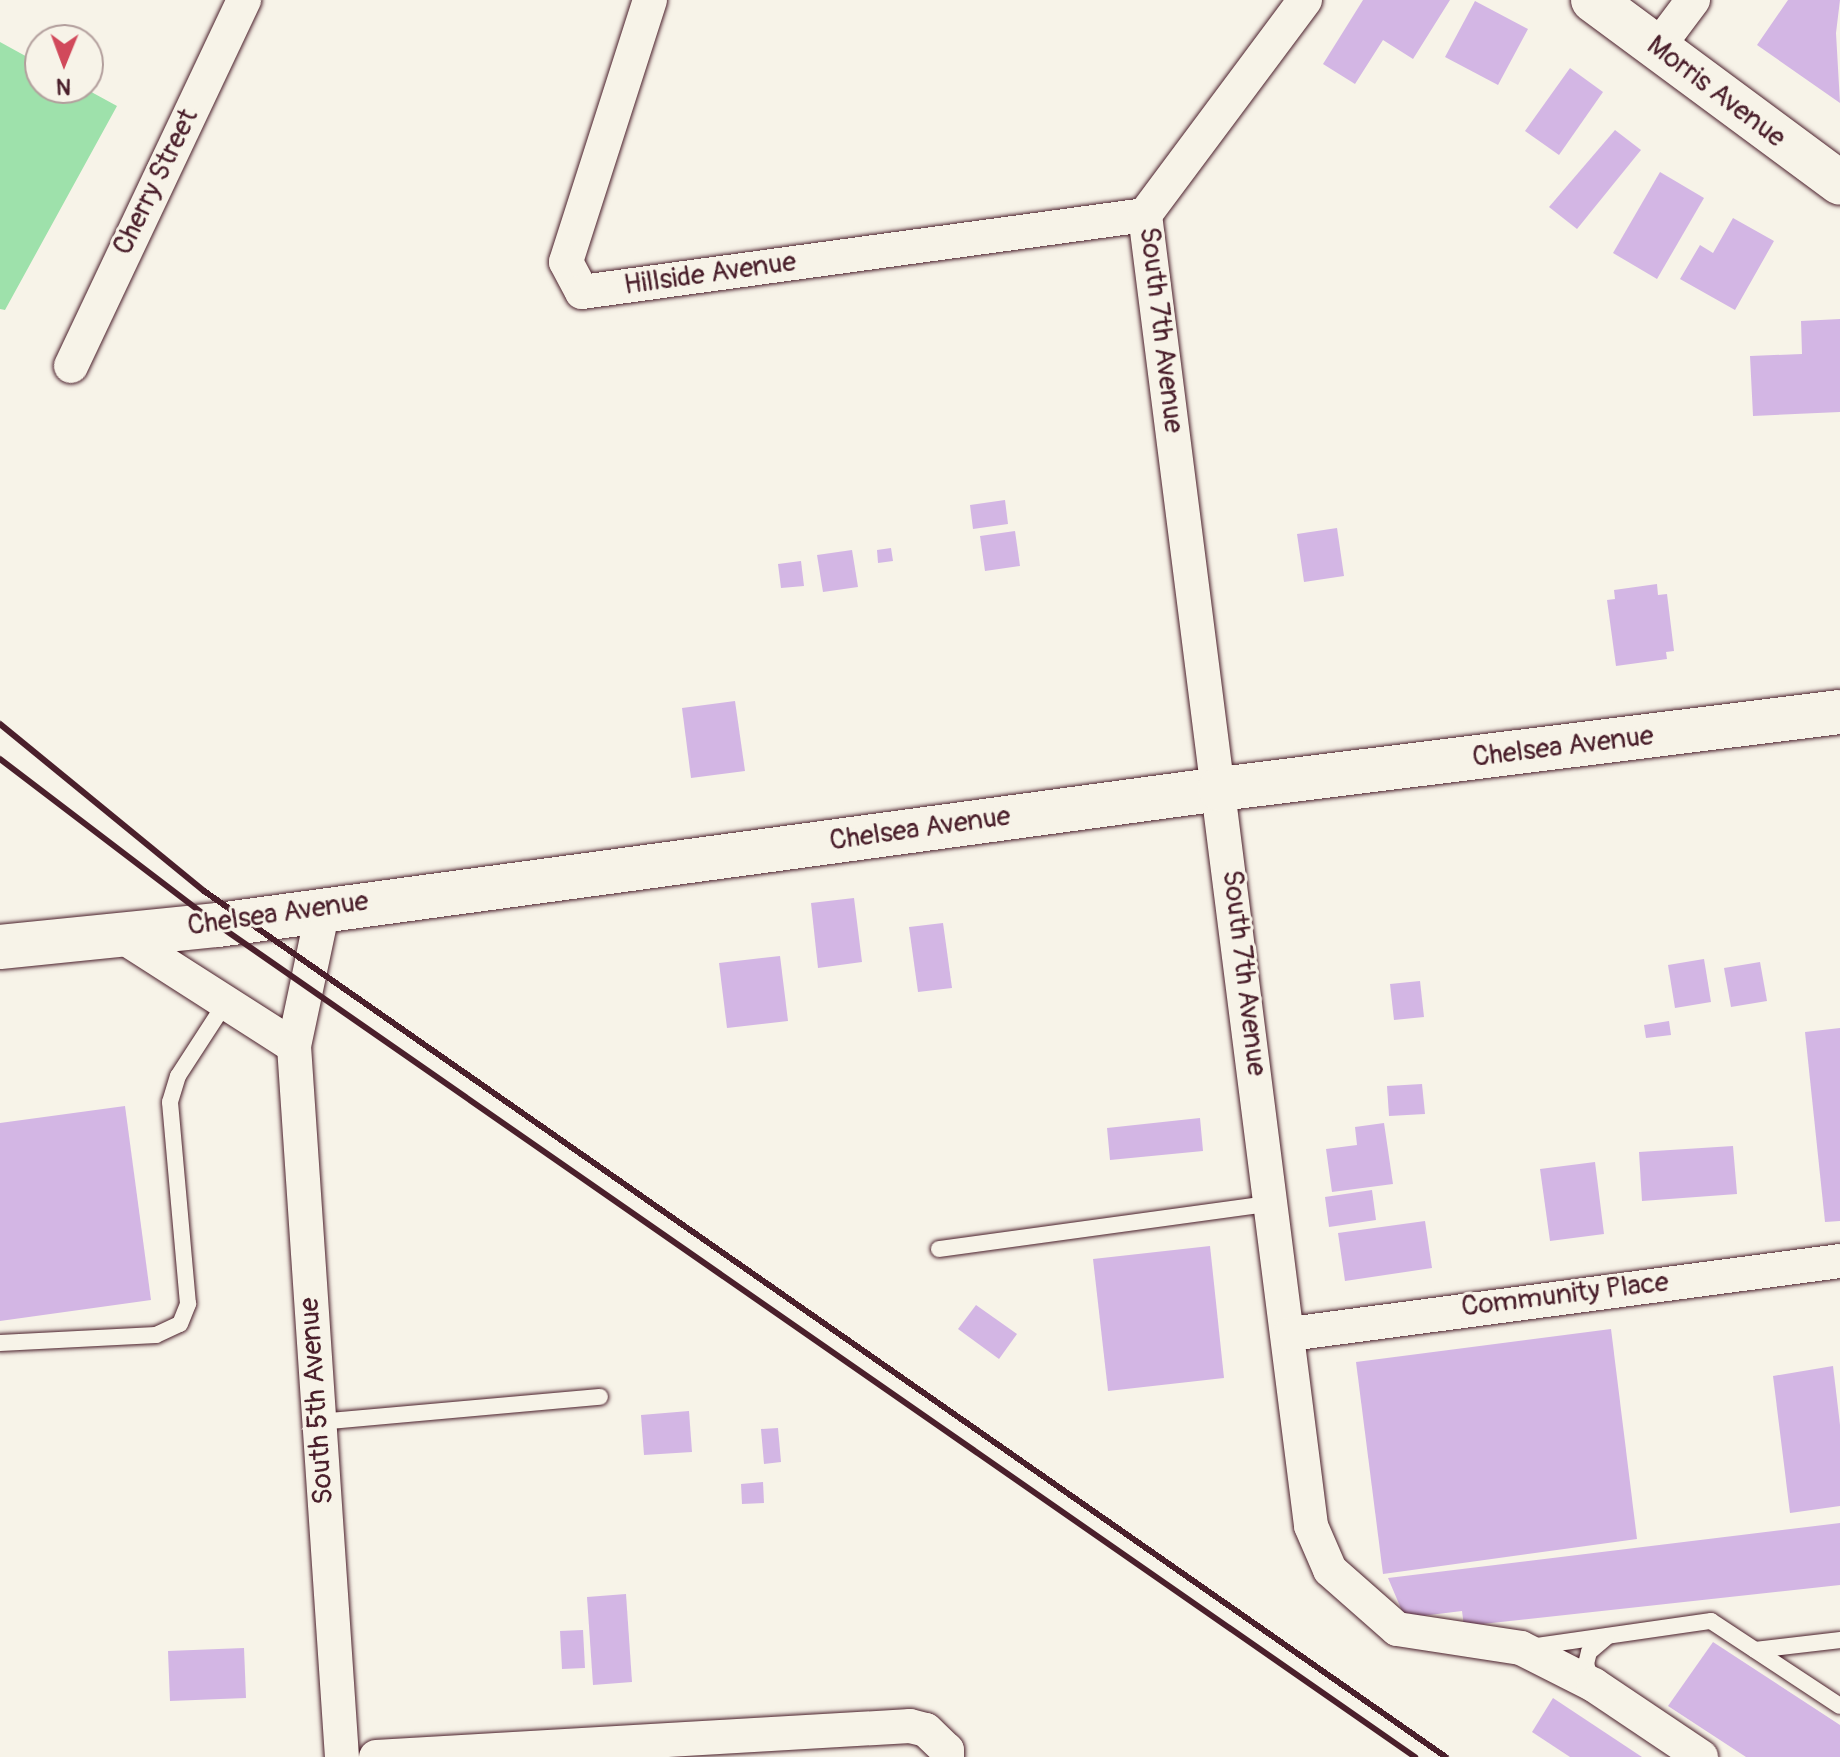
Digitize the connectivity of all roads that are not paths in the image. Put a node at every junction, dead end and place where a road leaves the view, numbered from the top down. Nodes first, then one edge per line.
1 (244, 0) edge
2 (1305, 0) edge
3 (1593, 0) edge
4 (1693, 0) edge
5 (639, 4) edge
6 (1657, 48) junction
7 (1840, 183) edge
8 (1145, 215) junction
9 (71, 366) dead end
10 (1840, 712) edge
11 (1220, 789) junction
12 (323, 909) junction
13 (117, 933) junction
14 (0, 947) edge
15 (226, 1002) junction
16 (294, 1046) junction
17 (1273, 1203) junction
18 (939, 1249) dead end
19 (1840, 1261) edge
20 (1290, 1334) junction
21 (0, 1343) edge
22 (600, 1397) dead end
23 (318, 1422) junction
24 (1609, 1636) junction
25 (1840, 1640) edge
26 (1521, 1648) junction
27 (1755, 1650) junction
28 (1594, 1685) junction
29 (1840, 1706) edge
30 (342, 1757) edge
31 (376, 1757) edge
32 (947, 1757) edge
33 (1701, 1757) edge

1 - 9 street, Cherry Street
2 - 8 street, South 7th Avenue
3 - 6 street, Morris Avenue
4 - 6 street
5 - 8 street, Hillside Avenue
6 - 7 street, Morris Avenue
8 - 11 street, South 7th Avenue
10 - 11 street, Chelsea Avenue
11 - 12 street, Chelsea Avenue
11 - 17 street, South 7th Avenue
12 - 13 street, Chelsea Avenue
12 - 16 street, South 5th Avenue
13 - 14 street, Chelsea Avenue
13 - 15 street
15 - 16 street
15 - 21 lane
16 - 23 street, South 5th Avenue
17 - 18 lane
17 - 20 street, South 7th Avenue
19 - 20 street, Community Place
20 - 26 street, South 7th Avenue
22 - 23 lane
23 - 30 street, South 5th Avenue
24 - 26 lane
24 - 27 lane
24 - 28 lane
25 - 27 lane
26 - 28 street, South 7th Avenue
27 - 29 lane
28 - 33 street, South 7th Avenue
31 - 32 street

